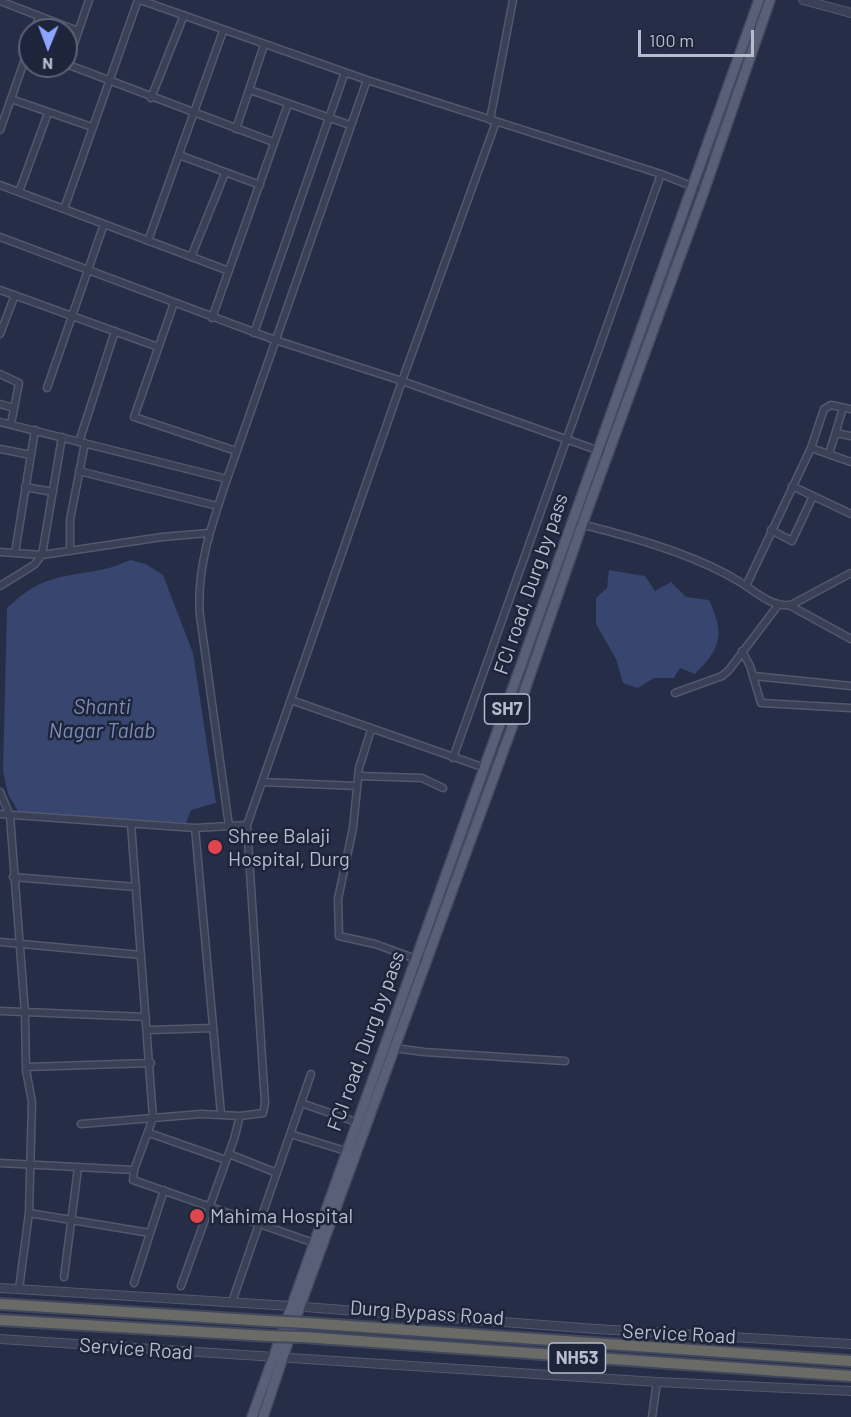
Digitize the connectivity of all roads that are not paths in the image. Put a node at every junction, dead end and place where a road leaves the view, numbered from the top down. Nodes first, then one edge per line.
1 (88, 0) edge
2 (139, 0) edge
3 (513, 0) edge
4 (759, 0) edge
5 (770, 0) edge
6 (803, 0) edge
7 (0, 2) edge
8 (851, 14) edge
9 (184, 15) junction
10 (39, 16) joint
11 (44, 18) edge
12 (78, 31) edge
13 (224, 31) junction
14 (264, 45) junction
15 (78, 68) edge
16 (345, 72) junction
17 (19, 78) edge
18 (109, 80) junction
19 (367, 80) junction
20 (250, 90) junction
21 (152, 98) junction
22 (11, 99) junction
23 (288, 104) junction
24 (48, 113) junction
25 (194, 113) junction
26 (330, 118) junction
27 (493, 121) junction
28 (350, 125) junction
29 (92, 127) junction
30 (236, 129) junction
31 (0, 130) edge
32 (273, 142) junction
33 (179, 155) junction
34 (225, 173) junction
35 (661, 174) junction
36 (0, 185) edge
37 (260, 185) junction
38 (693, 186) junction
39 (704, 191) junction
40 (19, 192) junction
41 (64, 209) junction
42 (104, 224) junction
43 (0, 237) edge
44 (148, 241) junction
45 (191, 257) junction
46 (87, 270) junction
47 (229, 271) junction
48 (0, 290) edge
49 (15, 296) junction
50 (174, 303) junction
51 (71, 315) junction
52 (212, 318) junction
53 (115, 331) junction
54 (254, 333) junction
55 (0, 334) edge
56 (276, 340) junction
57 (158, 347) junction
58 (0, 374) edge
59 (402, 381) junction
60 (47, 388) dead end
61 (0, 404) edge
62 (14, 408) junction
63 (843, 408) junction
64 (851, 409) edge
65 (0, 422) edge
66 (11, 424) junction
67 (35, 430) junction
68 (836, 433) junction
69 (851, 436) edge
70 (62, 437) junction
71 (567, 439) junction
72 (82, 442) junction
73 (811, 448) junction
74 (0, 449) edge
75 (597, 450) junction
76 (236, 451) junction
77 (608, 454) junction
78 (829, 454) junction
79 (31, 455) junction
80 (851, 462) edge
81 (79, 471) junction
82 (226, 479) junction
83 (792, 486) junction
84 (26, 487) junction
85 (53, 492) junction
86 (813, 496) junction
87 (217, 507) junction
88 (851, 514) edge
89 (572, 523) junction
90 (582, 525) junction
91 (771, 530) junction
92 (209, 533) junction
93 (69, 551) junction
94 (0, 552) edge
95 (15, 553) junction
96 (42, 555) junction
97 (851, 573) edge
98 (0, 586) edge
99 (746, 586) junction
100 (779, 604) junction
101 (789, 606) junction
102 (851, 639) edge
103 (742, 651) junction
104 (754, 676) junction
105 (851, 686) edge
106 (675, 693) dead end
107 (291, 700) junction
108 (851, 708) edge
109 (371, 729) junction
110 (453, 758) junction
111 (485, 768) junction
112 (358, 776) junction
113 (262, 782) junction
114 (357, 786) junction
115 (443, 788) dead end
116 (0, 792) edge
117 (0, 814) edge
118 (10, 816) junction
119 (131, 824) junction
120 (247, 825) junction
121 (229, 826) junction
122 (195, 828) junction
123 (13, 877) junction
124 (136, 887) junction
125 (0, 942) edge
126 (20, 944) junction
127 (141, 955) junction
128 (415, 959) junction
129 (425, 963) junction
130 (0, 1011) edge
131 (25, 1013) junction
132 (146, 1017) junction
133 (213, 1028) junction
134 (148, 1030) junction
135 (394, 1048) junction
136 (565, 1061) dead end
137 (151, 1063) junction
138 (26, 1067) junction
139 (311, 1074) dead end
140 (301, 1103) junction
141 (220, 1114) junction
142 (240, 1116) junction
143 (153, 1118) junction
144 (356, 1122) junction
145 (81, 1124) dead end
146 (149, 1132) junction
147 (290, 1134) junction
148 (346, 1151) junction
149 (227, 1157) junction
150 (0, 1162) edge
151 (32, 1165) junction
152 (78, 1168) junction
153 (134, 1170) junction
154 (277, 1173) junction
155 (164, 1191) junction
156 (210, 1205) junction
157 (29, 1213) junction
158 (72, 1219) junction
159 (259, 1223) junction
160 (150, 1233) junction
161 (313, 1242) junction
162 (323, 1246) junction
163 (64, 1277) dead end
164 (134, 1283) dead end
165 (181, 1286) dead end
166 (0, 1288) edge
167 (19, 1289) junction
168 (232, 1302) junction
169 (0, 1304) edge
170 (296, 1306) junction
171 (0, 1320) edge
172 (0, 1339) edge
173 (851, 1344) edge
174 (283, 1357) junction
175 (272, 1358) junction
176 (851, 1361) edge
177 (851, 1377) edge
178 (657, 1382) junction
179 (851, 1391) edge
180 (252, 1417) edge
181 (262, 1417) edge
182 (652, 1417) edge

1 - 12 street
2 - 9 street
2 - 18 street
3 - 27 street
4 - 38 main road, FCI road, Durg by pass / SH7
5 - 39 main road, FCI road, Durg by pass / SH7
6 - 8 street
7 - 10 street
9 - 13 street
9 - 21 street
10 - 11 street
13 - 14 street
13 - 25 street
14 - 16 street
14 - 20 street
15 - 18 street
16 - 19 street
16 - 26 street
17 - 22 street
18 - 21 street
18 - 29 street
19 - 27 street
19 - 28 street
20 - 23 street
20 - 30 street
21 - 25 street
22 - 24 street
22 - 31 street
23 - 26 street
23 - 32 street
24 - 29 street
24 - 40 street
25 - 30 street
25 - 33 street
26 - 28 street
26 - 54 street
27 - 35 street
27 - 59 street
28 - 56 street
29 - 41 street
30 - 32 street
32 - 37 street
33 - 34 street
33 - 44 street
34 - 37 street
34 - 45 street
35 - 38 street
35 - 71 street
36 - 40 street
37 - 47 street
38 - 39 street
38 - 75 main road, FCI road, Durg by pass / SH7
39 - 77 main road, FCI road, Durg by pass / SH7
40 - 41 street
41 - 42 street
42 - 44 street
42 - 46 street
43 - 46 street
44 - 45 street
45 - 47 street
46 - 50 street
46 - 51 street
47 - 52 street
48 - 49 street
49 - 51 street
49 - 55 street
50 - 52 street
50 - 57 street
51 - 53 street
51 - 60 street
52 - 54 street
53 - 57 street
53 - 72 street
54 - 56 street
56 - 59 street
56 - 76 street
57 - 76 street
58 - 62 street
59 - 71 street
59 - 107 street
61 - 62 street
62 - 66 street
63 - 64 street
63 - 68 street
63 - 73 street
65 - 66 street
66 - 67 street
67 - 70 street
67 - 79 street
68 - 69 street
68 - 78 street
70 - 72 street
70 - 85 street
71 - 75 street
71 - 110 street
72 - 81 street
72 - 82 street
73 - 78 street
73 - 83 street
74 - 79 street
75 - 77 street
75 - 89 main road, FCI road, Durg by pass / SH7
76 - 82 street
77 - 90 main road, FCI road, Durg by pass / SH7
78 - 80 street
79 - 84 street
81 - 87 street
81 - 93 street
82 - 87 street
83 - 86 street
83 - 91 street
84 - 85 street
84 - 95 street
85 - 96 street
86 - 88 street
86 - 91 street
87 - 92 street
89 - 90 street
89 - 111 main road, FCI road, Durg by pass / SH7
90 - 99 street
90 - 129 main road, FCI road, Durg by pass / SH7
91 - 99 street
92 - 93 street
92 - 121 street
93 - 96 street
94 - 95 street
95 - 96 street
96 - 98 street
97 - 101 street
99 - 100 street
100 - 101 street
100 - 103 street
101 - 102 street
103 - 104 street
103 - 106 street
104 - 105 street
104 - 108 street
107 - 109 street
107 - 113 street
109 - 110 street
109 - 112 street
110 - 111 street
111 - 128 main road, FCI road, Durg by pass / SH7
112 - 114 street
112 - 115 street
113 - 114 street
113 - 120 street
114 - 128 street
116 - 118 street
117 - 118 street
118 - 119 street
118 - 123 street
119 - 122 street
119 - 124 street
120 - 121 street
120 - 142 street
121 - 122 street
122 - 133 street
123 - 124 street
123 - 126 street
124 - 127 street
125 - 126 street
126 - 127 street
126 - 131 street
127 - 132 street
128 - 129 street
128 - 144 main road, FCI road, Durg by pass / SH7
129 - 135 main road, FCI road, Durg by pass / SH7
130 - 131 street
131 - 132 street
131 - 138 street
132 - 134 street
133 - 134 street
133 - 141 street
134 - 137 street
135 - 136 street
135 - 162 main road, FCI road, Durg by pass / SH7
137 - 138 street
137 - 143 street
138 - 151 street
139 - 140 street
140 - 144 street
140 - 147 street
141 - 142 street
141 - 143 street
142 - 149 street
143 - 145 street
143 - 146 street
144 - 148 main road, FCI road, Durg by pass / SH7
146 - 149 street
146 - 153 street
147 - 148 street
147 - 154 street
148 - 161 main road, FCI road, Durg by pass / SH7
149 - 154 street
149 - 156 street
150 - 151 street
151 - 152 street
151 - 157 street
152 - 153 street
152 - 158 street
153 - 155 street
154 - 159 street
155 - 156 street
155 - 160 street
156 - 159 street
156 - 165 street
157 - 158 street
157 - 167 street
158 - 160 street
158 - 163 street
159 - 161 street
159 - 168 street
160 - 164 street
161 - 162 street
161 - 170 main road, FCI road, Durg by pass / SH7
162 - 170 main road, FCI road, Durg by pass / SH7
166 - 167 street, Service Road
167 - 168 street, Service Road
168 - 170 street, Service Road
169 - 176 highway, Durg Bypass Road / NH53, bridge
170 - 173 street, Service Road
170 - 174 main road, FCI road, Durg by pass / SH7
170 - 175 main road, FCI road, Durg by pass / SH7
171 - 177 highway, Durg Bypass Road / NH53, bridge
172 - 175 street, Service Road
174 - 175 street, Service Road
174 - 178 street, Service Road
174 - 181 main road, FCI road, Durg by pass / SH7
175 - 180 main road, FCI road, Durg by pass / SH7
178 - 179 street, Service Road
178 - 182 street

